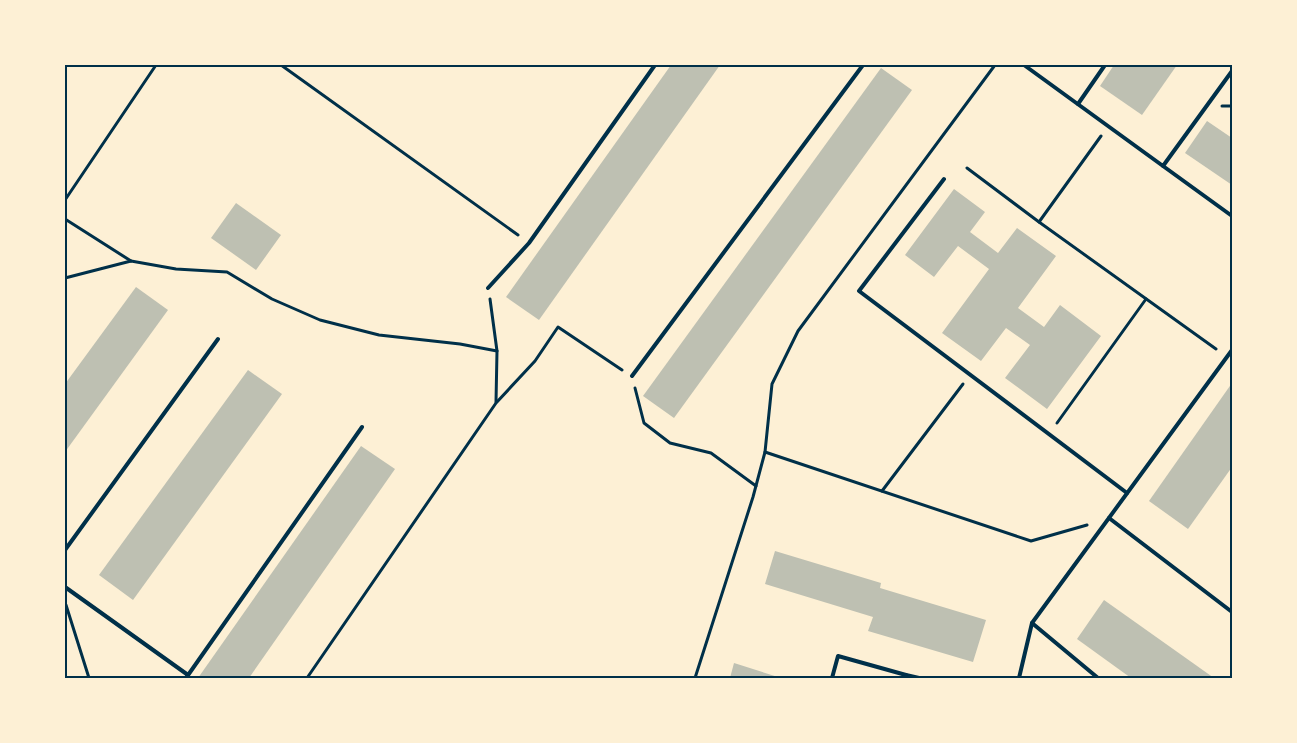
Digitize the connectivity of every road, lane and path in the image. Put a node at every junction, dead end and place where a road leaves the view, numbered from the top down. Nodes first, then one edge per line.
1 (156, 65) edge
2 (281, 65) edge
3 (655, 65) edge
4 (863, 65) edge
5 (995, 65) edge
6 (1024, 65) edge
7 (1105, 65) edge
8 (1232, 71) edge
9 (1078, 104) junction
10 (1108, 126) junction
11 (1163, 166) junction
12 (967, 168) dead end
13 (944, 179) dead end
14 (65, 198) edge
15 (1232, 216) edge
16 (65, 219) edge
17 (1039, 222) junction
18 (529, 243) junction
19 (132, 261) junction
20 (65, 278) edge
21 (488, 288) joint
22 (1146, 299) junction
23 (218, 339) dead end
24 (1232, 350) edge
25 (497, 351) junction
26 (1227, 357) junction
27 (970, 374) junction
28 (632, 376) junction
29 (496, 403) junction
30 (362, 427) dead end
31 (1049, 434) junction
32 (765, 452) junction
33 (756, 486) junction
34 (882, 491) junction
35 (1127, 493) junction
36 (1109, 518) junction
37 (65, 550) edge
38 (65, 586) edge
39 (65, 602) edge
40 (1231, 610) edge
41 (1032, 622) junction
42 (187, 677) edge
43 (906, 677) edge
44 (89, 678) edge
45 (307, 678) edge
46 (695, 678) edge
47 (832, 678) edge
48 (919, 678) edge
49 (1019, 678) edge
50 (1098, 678) edge

1 - 14 path
2 - 18 path
3 - 18 lane
4 - 28 lane
5 - 32 path
6 - 9 lane
7 - 9 lane
8 - 11 lane
9 - 10 lane
10 - 11 lane
10 - 17 path
11 - 15 lane
12 - 17 path
13 - 27 lane
16 - 19 path
17 - 22 path
18 - 21 lane
19 - 20 path
19 - 25 path
21 - 25 path
22 - 26 path
22 - 31 path
23 - 37 lane
24 - 26 lane
25 - 29 path
26 - 35 lane
27 - 31 lane
27 - 34 path
28 - 29 path
28 - 33 path
29 - 45 path
30 - 42 lane
31 - 35 lane
32 - 33 path
32 - 34 path
33 - 46 path
34 - 36 path
35 - 36 lane
36 - 40 lane
36 - 41 lane
38 - 42 lane
39 - 44 path
41 - 49 lane
41 - 50 lane
43 - 47 lane
43 - 48 lane

